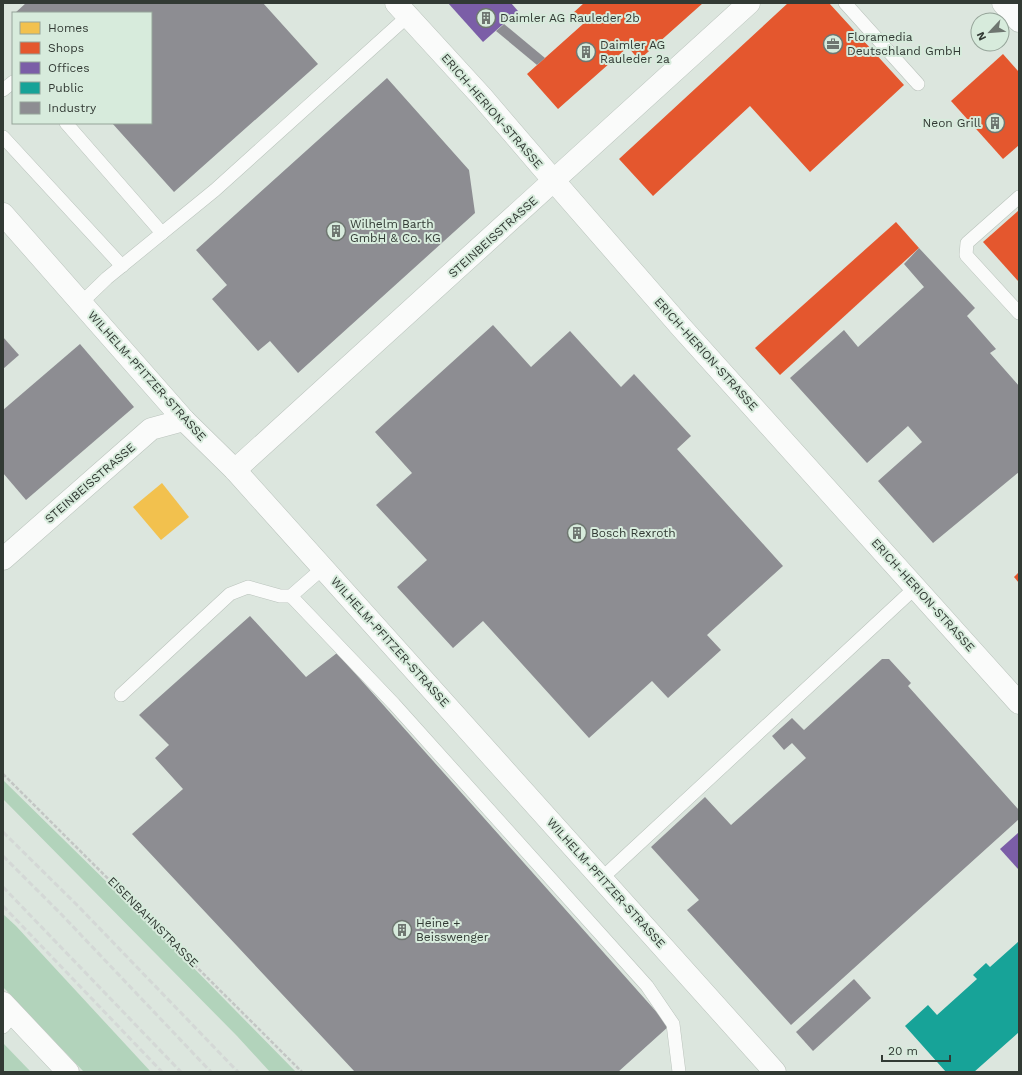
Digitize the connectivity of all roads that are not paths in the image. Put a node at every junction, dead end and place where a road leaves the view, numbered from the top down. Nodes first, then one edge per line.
1 (749, 3) edge
2 (845, 3) edge
3 (1003, 3) edge
4 (402, 10) edge
5 (1019, 21) edge
6 (12, 83) edge
7 (918, 84) dead end
8 (3, 90) edge
9 (67, 124) edge
10 (3, 137) edge
11 (554, 182) junction
12 (1019, 197) edge
13 (3, 214) edge
14 (162, 233) junction
15 (122, 266) junction
16 (81, 303) junction
17 (1019, 313) edge
18 (184, 420) junction
19 (236, 470) junction
20 (3, 559) edge
21 (323, 568) junction
22 (916, 587) junction
23 (291, 596) junction
24 (121, 695) dead end
25 (1019, 702) edge
26 (601, 879) junction
27 (7, 1014) edge
28 (68, 1072) edge
29 (680, 1072) edge
30 (775, 1072) edge

1 - 11 street, STEINBEISSTRASSE
2 - 7 lane
3 - 5 street
4 - 11 street, ERICH-HERION-STRASSE
4 - 14 lane
6 - 8 lane
9 - 14 lane
10 - 15 lane
11 - 19 street, STEINBEISSTRASSE
11 - 22 street, ERICH-HERION-STRASSE
12 - 17 lane
13 - 16 street, WILHELM-PFITZER-STRASSE
14 - 15 lane
15 - 16 lane
16 - 18 street, WILHELM-PFITZER-STRASSE
18 - 19 street, WILHELM-PFITZER-STRASSE
18 - 20 street, STEINBEISSTRASSE
19 - 21 street, WILHELM-PFITZER-STRASSE
21 - 23 lane
21 - 26 street, WILHELM-PFITZER-STRASSE
22 - 25 street, ERICH-HERION-STRASSE
22 - 26 lane
23 - 24 lane
23 - 29 lane
26 - 30 street, WILHELM-PFITZER-STRASSE
27 - 28 street

